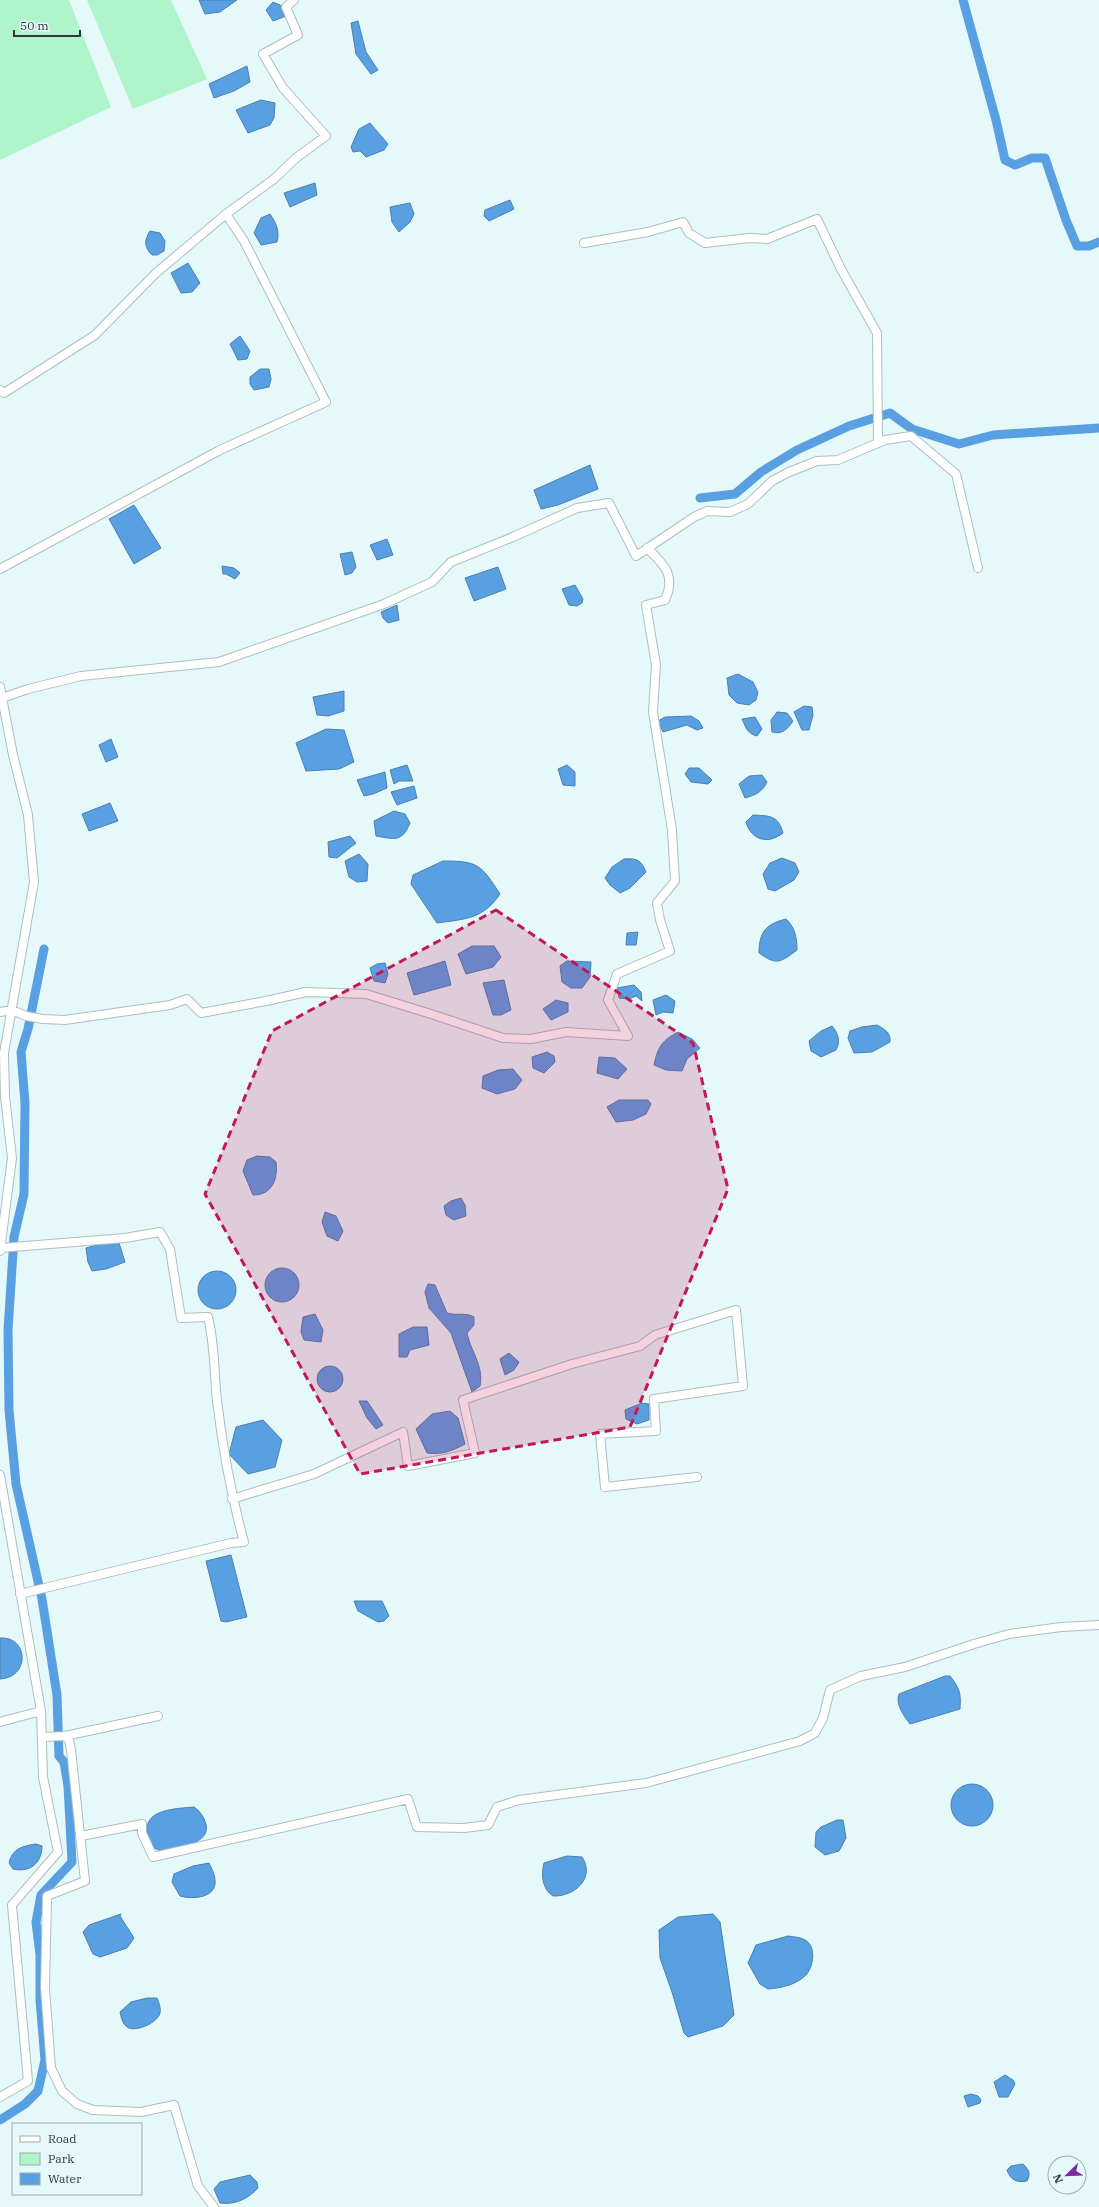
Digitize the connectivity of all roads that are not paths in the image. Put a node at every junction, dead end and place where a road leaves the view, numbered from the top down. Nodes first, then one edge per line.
1 (294, 0) edge
2 (226, 214) junction
3 (584, 243) dead end
4 (0, 390) edge
5 (878, 444) junction
6 (647, 548) junction
7 (978, 568) dead end
8 (0, 569) edge
9 (0, 688) edge
10 (4, 697) junction
11 (12, 1010) junction
12 (0, 1012) edge
13 (2, 1249) edge
14 (0, 1475) edge
15 (697, 1477) dead end
16 (232, 1499) junction
17 (20, 1594) junction
18 (1099, 1625) edge
19 (41, 1711) junction
20 (158, 1716) dead end
21 (0, 1722) edge
22 (65, 1736) junction
23 (44, 1737) junction
24 (81, 1836) junction
25 (0, 2097) edge
26 (214, 2207) edge

1 - 2 street
2 - 4 street
2 - 8 street
3 - 5 street
5 - 6 street
5 - 7 street
6 - 10 street
6 - 11 street
9 - 10 street
10 - 11 street
11 - 12 street
11 - 13 street
13 - 16 street
14 - 17 street
15 - 16 street
16 - 17 street
17 - 19 street
18 - 24 street
19 - 21 street
19 - 23 street
20 - 22 street
22 - 23 street
22 - 24 street
23 - 25 street
24 - 26 street

